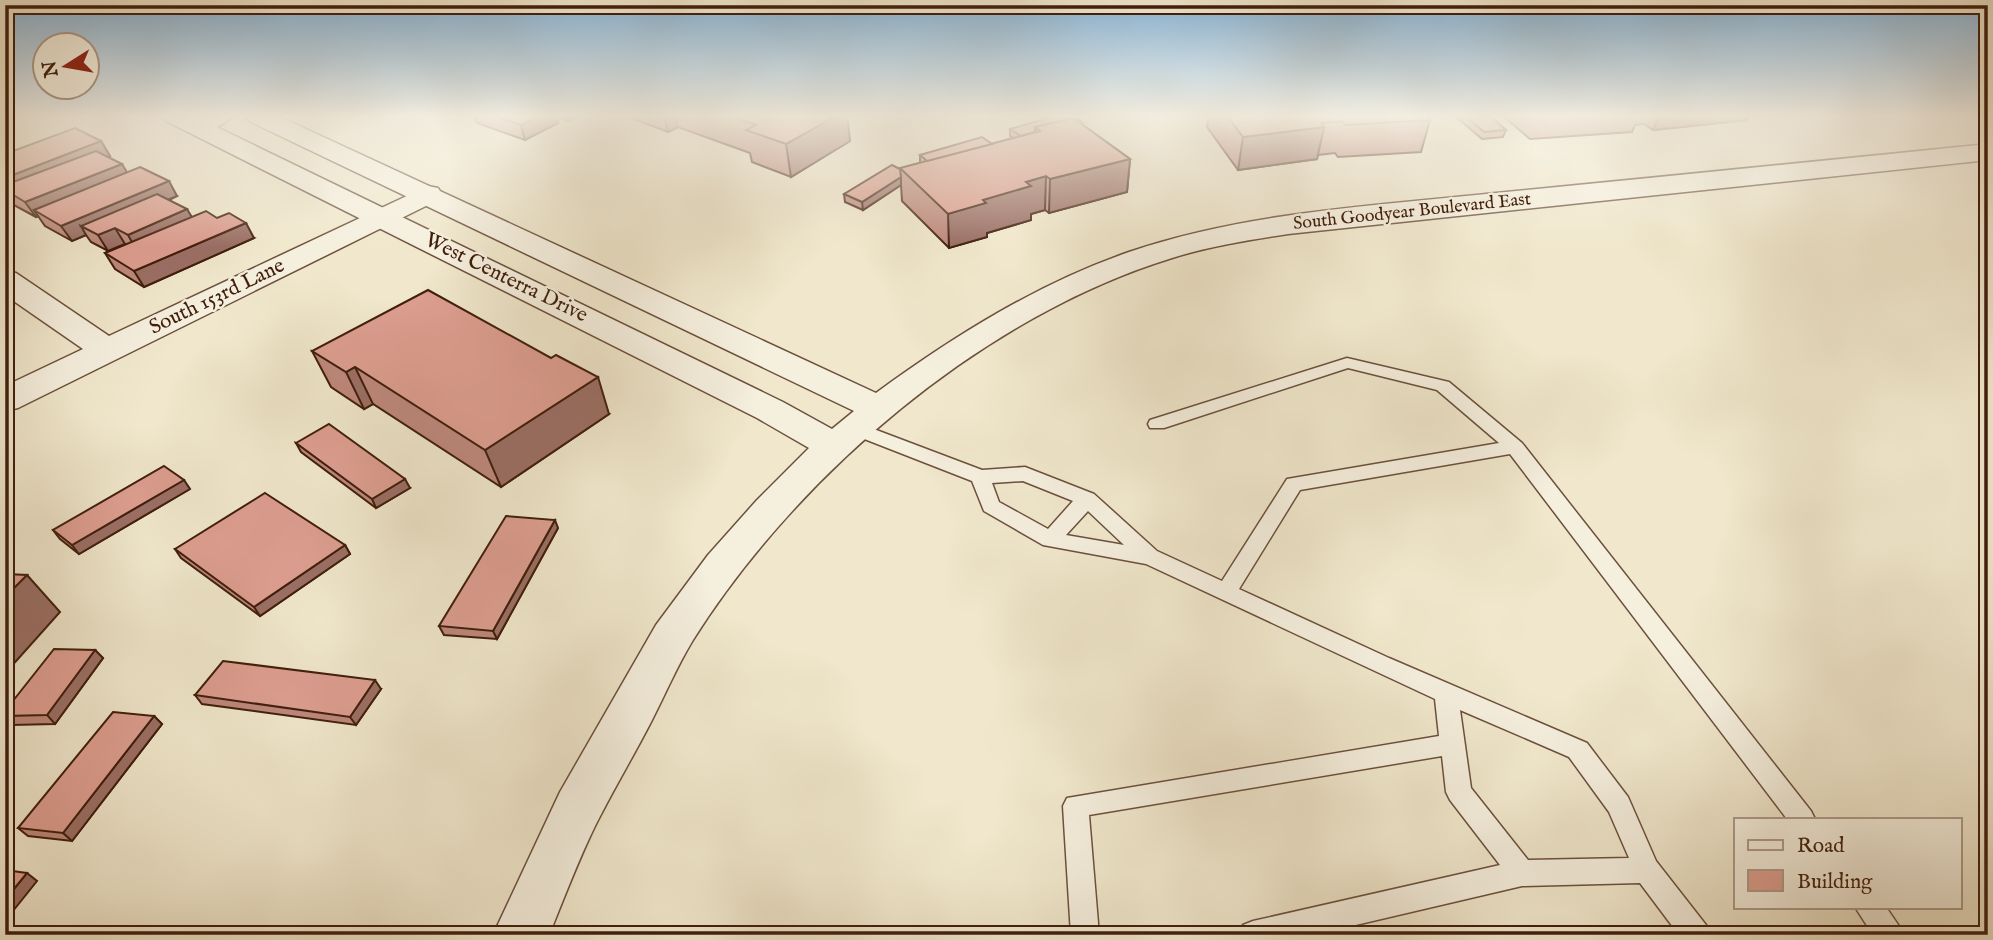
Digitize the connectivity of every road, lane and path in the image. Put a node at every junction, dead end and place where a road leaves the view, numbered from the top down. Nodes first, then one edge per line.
1 (274, 160) edge
2 (354, 160) edge
3 (1911, 160) edge
4 (428, 194) junction
5 (381, 216) junction
6 (5, 280) edge
7 (109, 351) junction
8 (5, 400) edge
9 (1157, 424) dead end
10 (856, 428) junction
11 (1515, 447) junction
12 (979, 477) junction
13 (1087, 499) junction
14 (1050, 540) junction
15 (1150, 557) junction
16 (1226, 593) junction
17 (1446, 693) junction
18 (1452, 744) junction
19 (1801, 818) edge
20 (1647, 870) junction
21 (1522, 873) junction
22 (1870, 908) edge
23 (521, 935) edge
24 (1085, 935) edge
25 (1253, 935) edge
26 (1696, 935) edge
27 (1891, 935) edge

1 - 5 street, West Centerra Drive
2 - 4 street, West Centerra Drive
3 - 10 street, South Goodyear Boulevard East
4 - 5 street, South 153rd Lane
4 - 10 street, West Centerra Drive
5 - 7 street, South 153rd Lane
5 - 10 street, West Centerra Drive
6 - 7 street
7 - 8 street, South 153rd Lane
9 - 11 lane
10 - 12 lane
10 - 23 street, South Goodyear Boulevard East
11 - 16 lane
11 - 19 lane
12 - 13 lane
12 - 14 lane
13 - 14 lane
13 - 15 lane
14 - 15 lane
15 - 16 lane
16 - 17 lane
17 - 18 lane
17 - 20 lane
18 - 21 lane
18 - 24 lane
20 - 21 lane
20 - 26 lane
21 - 25 lane
22 - 27 lane

